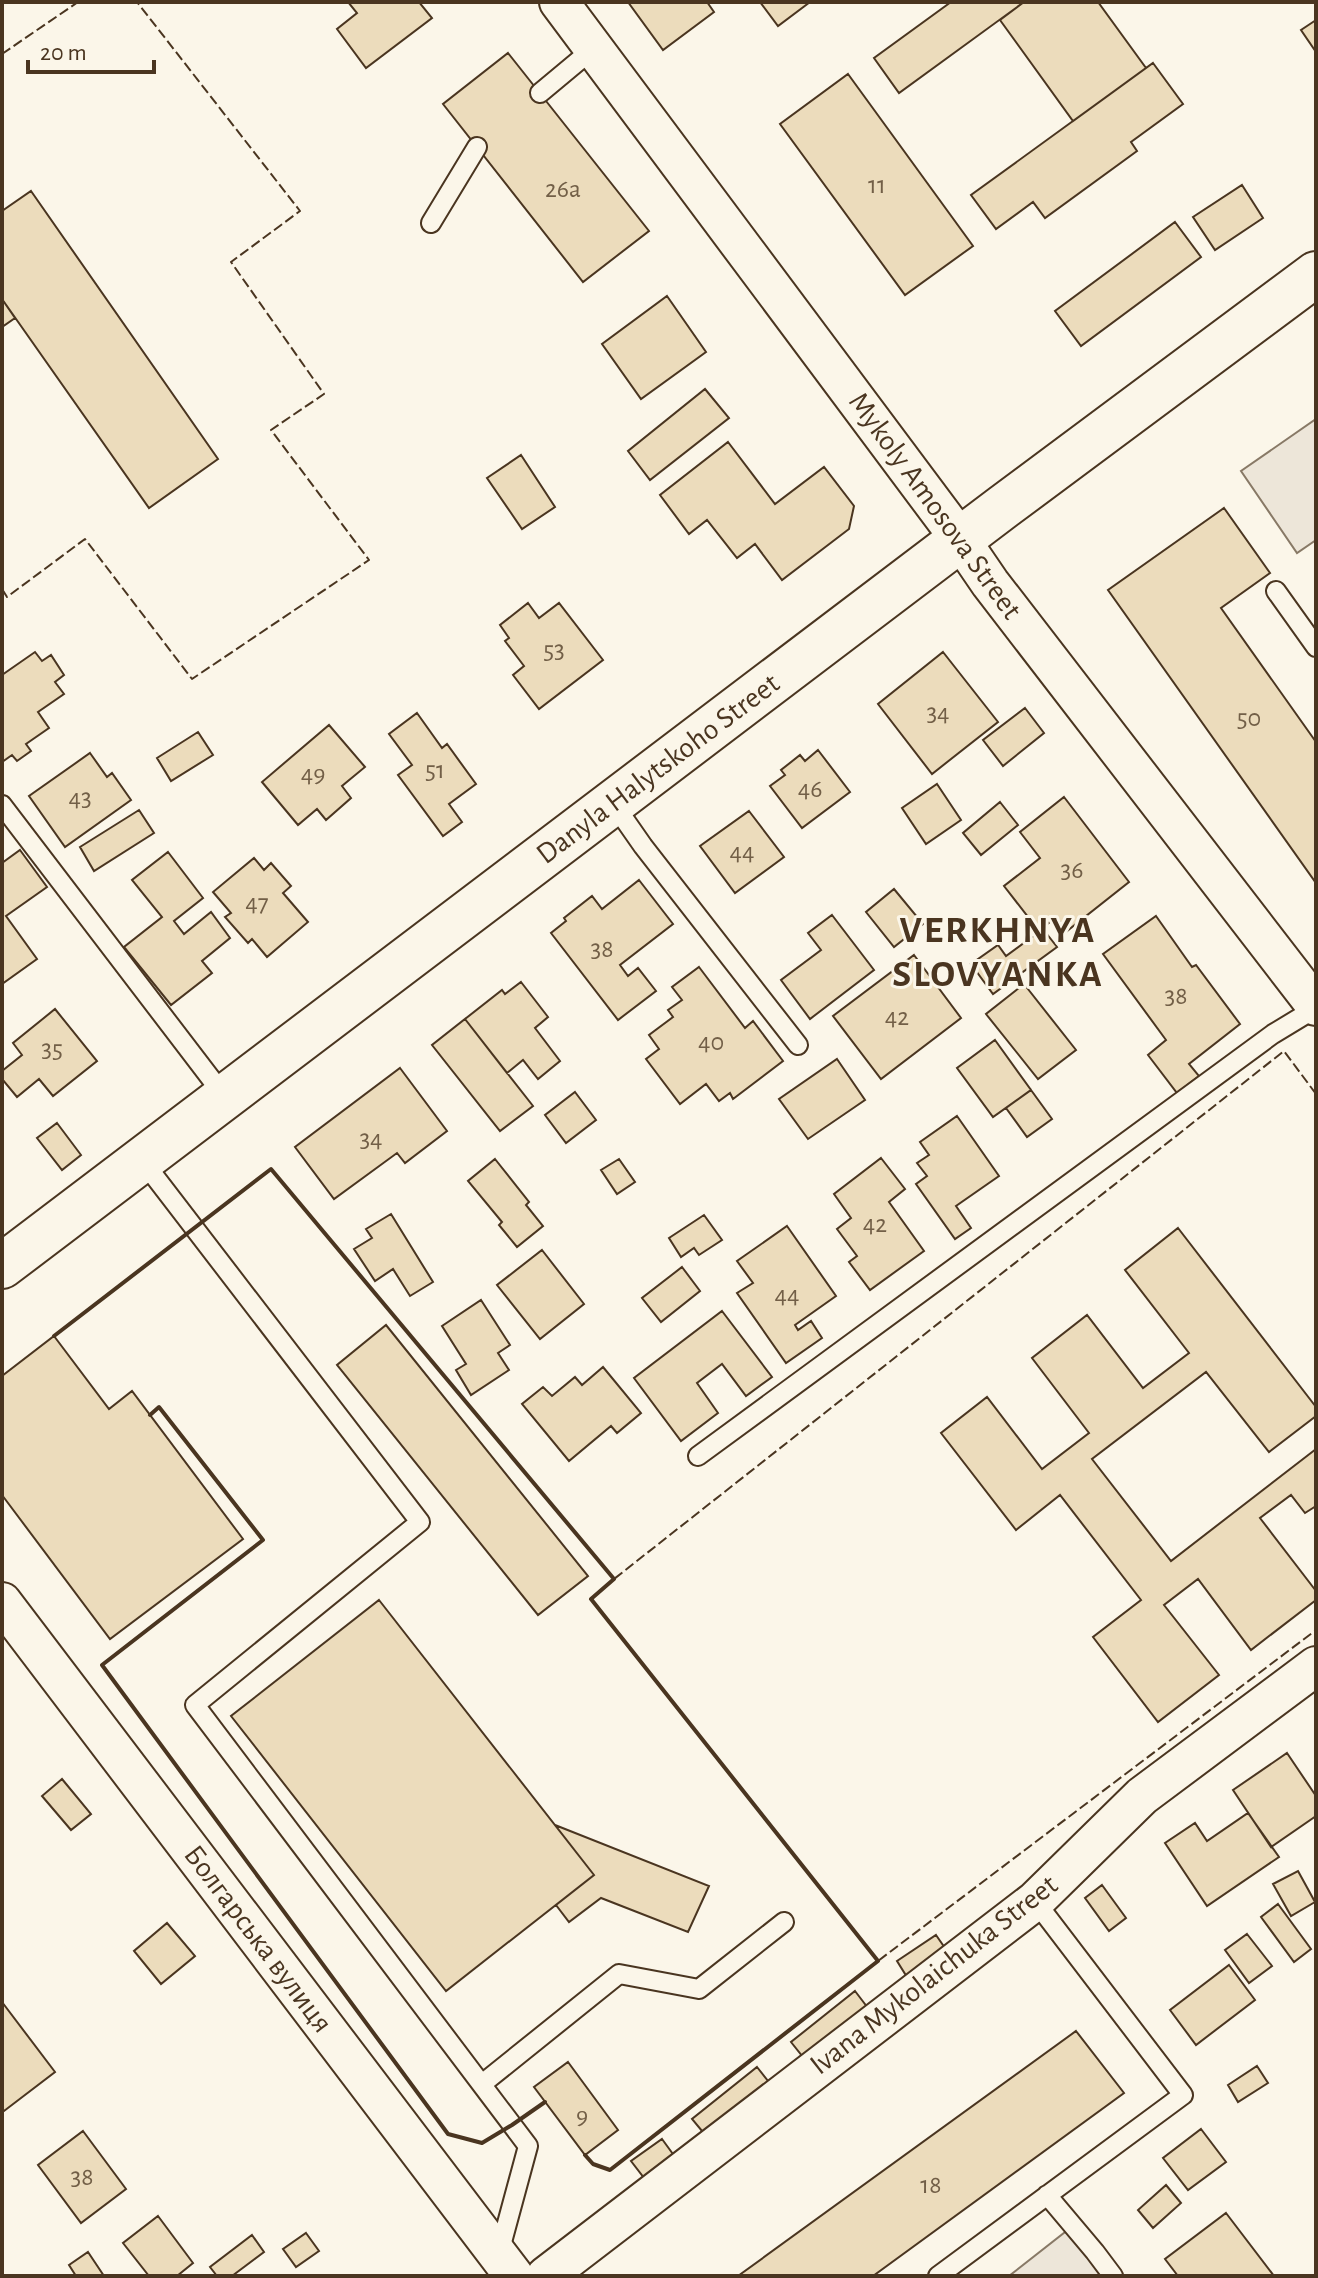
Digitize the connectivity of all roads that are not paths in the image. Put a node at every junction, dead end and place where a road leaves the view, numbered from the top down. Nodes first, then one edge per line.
1 (559, 2) edge
2 (594, 48) junction
3 (540, 93) dead end
4 (477, 147) dead end
5 (431, 223) dead end
6 (1316, 274) edge
7 (960, 539) junction
8 (1276, 591) dead end
9 (1316, 647) edge
10 (613, 803) junction
11 (2, 805) edge
12 (1316, 1007) edge
13 (798, 1045) dead end
14 (225, 1097) junction
15 (142, 1160) junction
16 (2, 1266) edge
17 (698, 1456) dead end
18 (2, 1602) edge
19 (1316, 1666) edge
20 (1035, 1901) junction
21 (784, 1922) dead end
22 (482, 2084) junction
23 (1047, 2195) junction
24 (506, 2266) edge
25 (546, 2276) edge
26 (938, 2276) edge
27 (1113, 2276) edge

1 - 2 street, Mykoly Amosova Street
2 - 3 lane
2 - 7 street, Mykoly Amosova Street
4 - 5 lane
6 - 7 main road, Danyla Halytskoho Street
7 - 10 main road, Danyla Halytskoho Street
7 - 12 street, Mykoly Amosova Street
8 - 9 lane
10 - 13 lane
10 - 14 main road, Danyla Halytskoho Street
11 - 14 lane
12 - 17 lane
14 - 15 main road, Danyla Halytskoho Street
15 - 16 main road, Danyla Halytskoho Street
15 - 22 lane
18 - 24 street, Болгарська вулиця
19 - 20 street, Ivana Mykolaichuka Street
20 - 23 lane
20 - 25 street, Ivana Mykolaichuka Street
21 - 22 lane
22 - 24 lane
23 - 26 lane
23 - 27 lane

